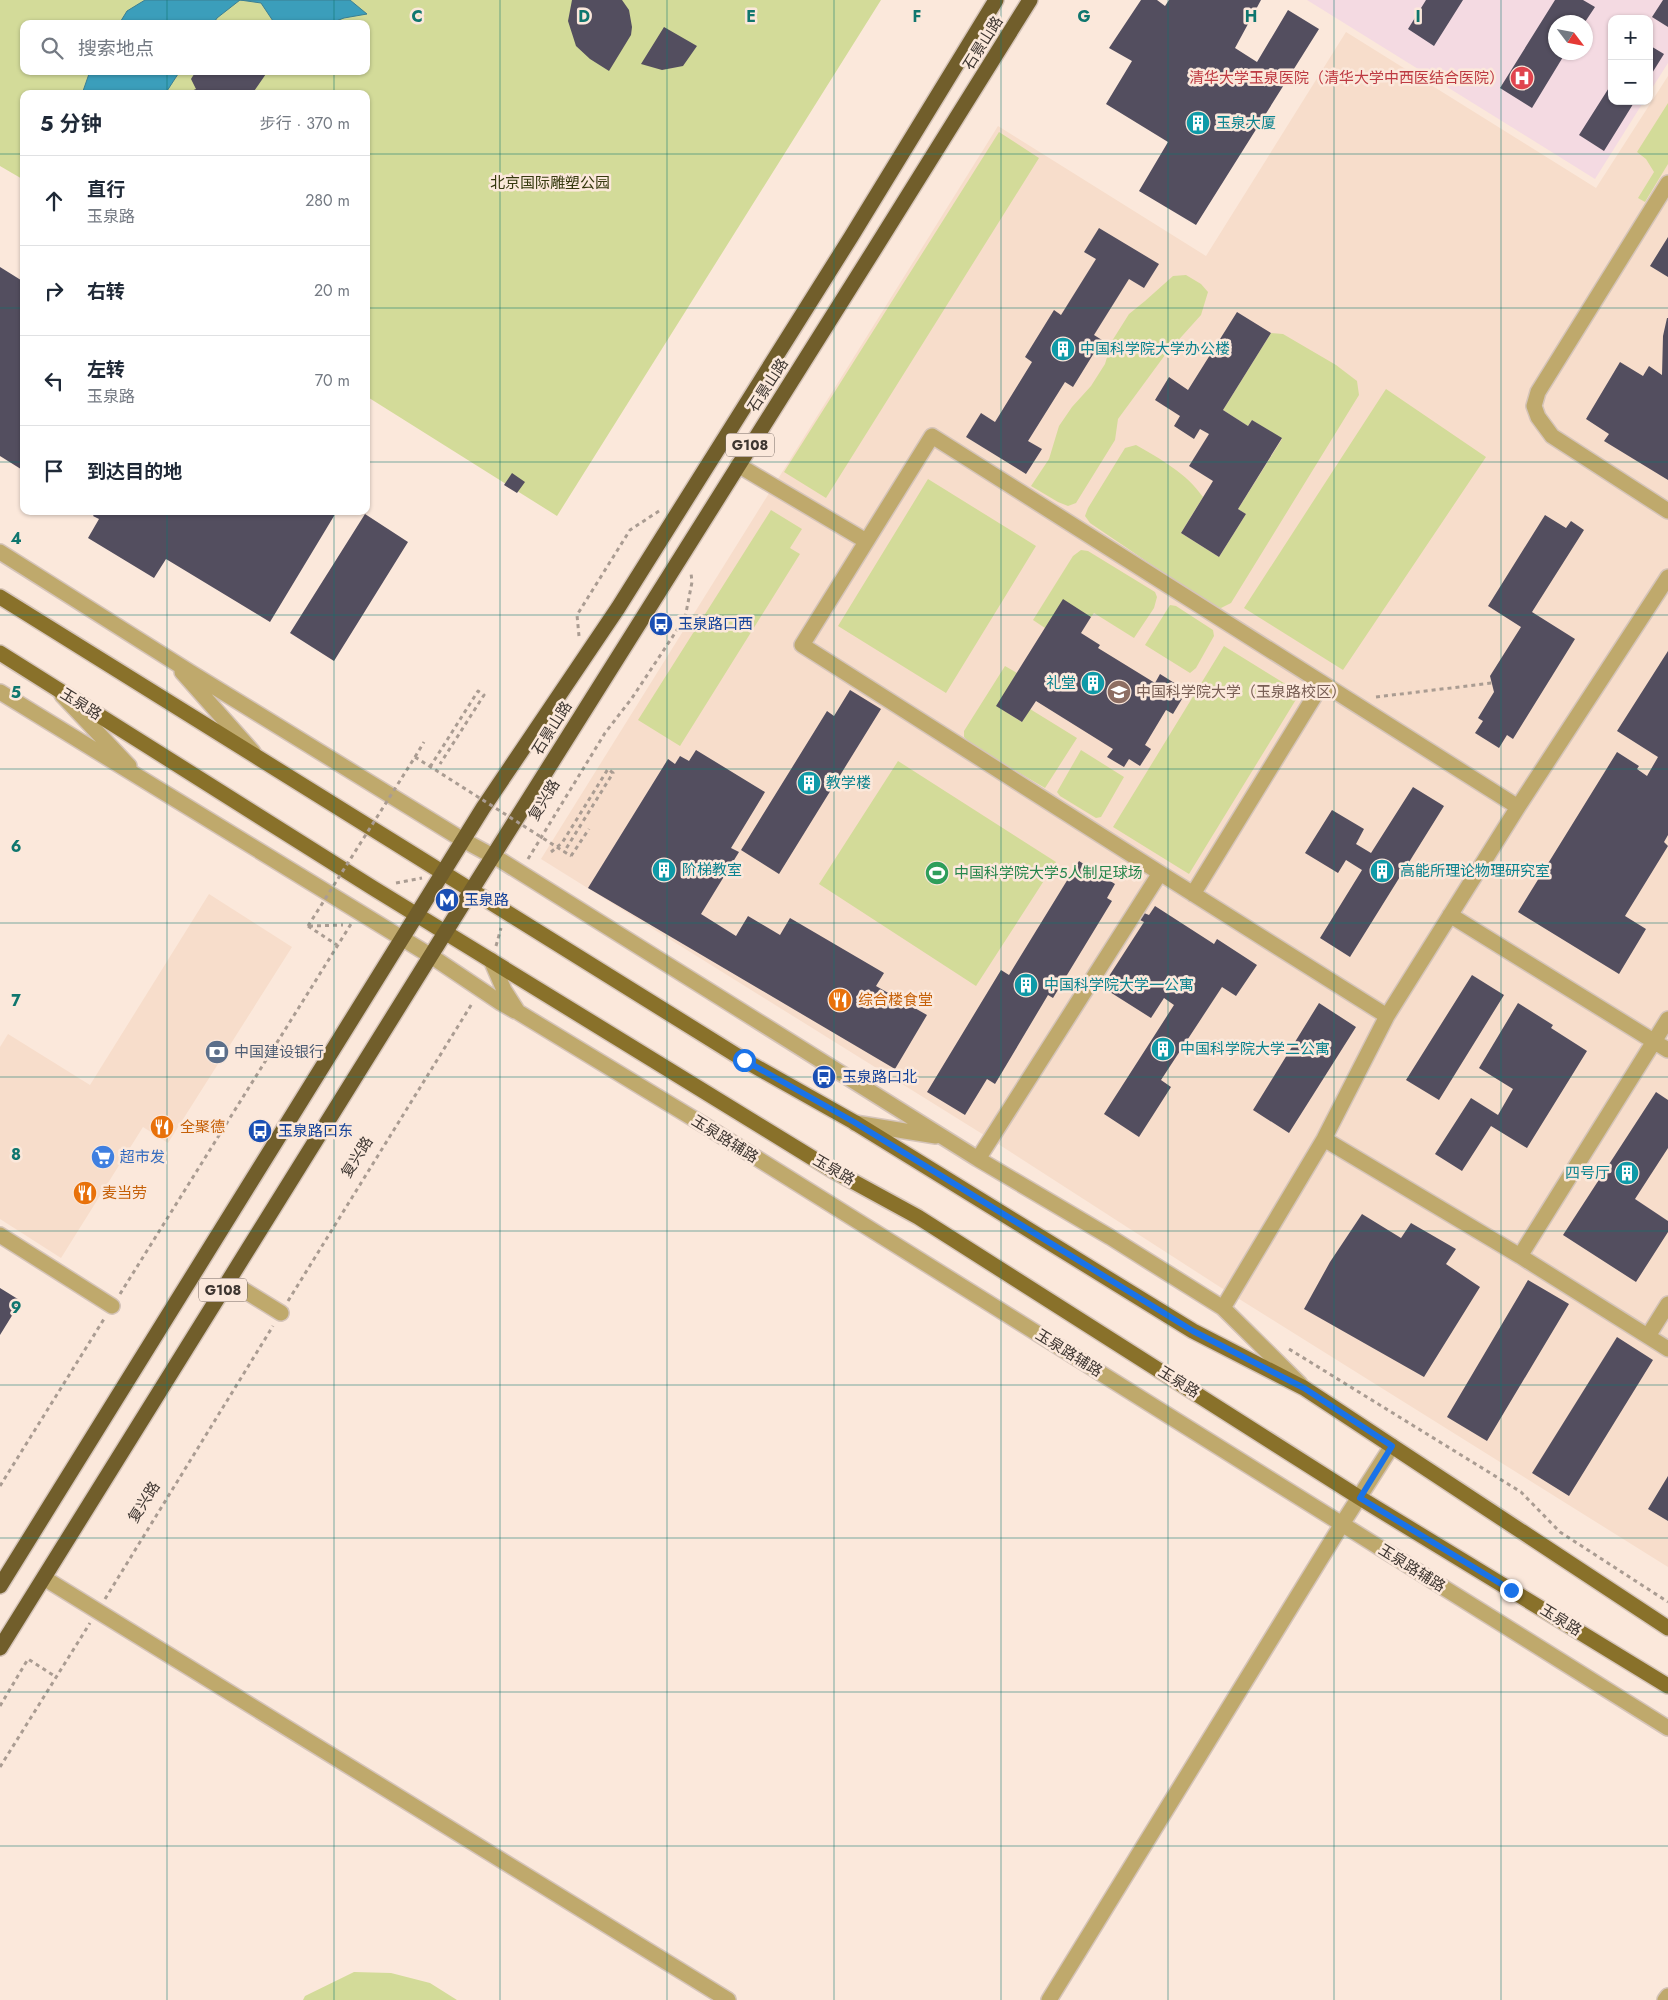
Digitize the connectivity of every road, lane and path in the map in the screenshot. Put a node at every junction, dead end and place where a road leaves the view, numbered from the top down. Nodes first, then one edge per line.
1 (996, 0) edge
2 (1030, 0) edge
3 (1668, 183) edge
4 (738, 465) junction
5 (685, 501) junction
6 (1668, 511) edge
7 (866, 541) junction
8 (688, 547) junction
9 (0, 552) edge
10 (1668, 577) edge
11 (0, 597) edge
12 (0, 654) edge
13 (171, 660) junction
14 (582, 661) junction
15 (1492, 682) dead end
16 (1322, 684) junction
17 (56, 689) junction
18 (0, 692) edge
19 (1350, 701) junction
20 (424, 742) dead end
21 (414, 757) junction
22 (259, 759) junction
23 (440, 764) dead end
24 (430, 767) junction
25 (141, 780) junction
26 (1518, 807) junction
27 (588, 830) dead end
28 (463, 840) junction
29 (551, 852) dead end
30 (564, 852) junction
31 (493, 856) junction
32 (442, 873) junction
33 (520, 873) junction
34 (1160, 873) junction
35 (373, 888) junction
36 (470, 891) junction
37 (1193, 894) junction
38 (359, 912) junction
39 (506, 913) junction
40 (417, 914) junction
41 (1450, 915) junction
42 (342, 925) dead end
43 (308, 926) junction
44 (446, 932) junction
45 (402, 938) junction
46 (337, 945) junction
47 (431, 956) junction
48 (491, 960) junction
49 (481, 989) junction
50 (518, 1012) junction
51 (1387, 1016) junction
52 (1668, 1019) edge
53 (1654, 1041) junction
54 (1668, 1050) edge
55 (854, 1122) junction
56 (945, 1137) junction
57 (1324, 1138) junction
58 (978, 1159) junction
59 (0, 1235) edge
60 (1520, 1256) junction
61 (229, 1281) junction
62 (1668, 1304) edge
63 (112, 1306) junction
64 (1223, 1308) junction
65 (281, 1313) junction
66 (1648, 1336) junction
67 (1282, 1344) dead end
68 (1668, 1349) edge
69 (1304, 1388) junction
70 (1392, 1446) junction
71 (0, 1486) edge
72 (1360, 1498) junction
73 (1342, 1524) junction
74 (44, 1578) junction
75 (0, 1586) edge
76 (1668, 1602) edge
77 (98, 1610) junction
78 (1668, 1628) edge
79 (0, 1648) edge
80 (56, 1677) junction
81 (1668, 1686) edge
82 (0, 1706) edge
83 (1668, 1728) edge
84 (0, 1767) edge
85 (1668, 1996) edge
86 (728, 2000) edge
87 (1049, 2000) edge
88 (1665, 2000) edge

1 - 5 highway, 石景山路 / G108
2 - 4 highway, 石景山路 / G108
3 - 6 street
4 - 7 street
4 - 8 highway, 石景山路 / G108
5 - 14 highway, 石景山路 / G108
5 - 14 path
7 - 16 street
7 - 34 street
8 - 31 highway, 石景山路 / G108
8 - 33 path, 复兴路
9 - 13 street
10 - 26 street
11 - 22 main road
12 - 17 main road, 玉泉路
13 - 22 street
13 - 28 street
14 - 28 highway, 石景山路 / G108
15 - 19 path
16 - 19 street
16 - 37 street
17 - 25 street
17 - 35 main road, 玉泉路
18 - 25 street
19 - 26 street
20 - 21 path
21 - 24 path, bridge
21 - 43 path, bridge
22 - 32 main road
23 - 24 path
24 - 30 path, bridge
25 - 38 street
26 - 41 street
27 - 30 path, bridge
28 - 31 street
28 - 32 highway, 石景山路 / G108
29 - 30 path
31 - 33 street
31 - 36 highway, 石景山路 / G108
32 - 35 path
32 - 36 main road
32 - 40 highway, G108
33 - 56 street
34 - 37 street
34 - 58 street
35 - 40 main road, 玉泉路
36 - 39 main road
36 - 44 highway, G108
37 - 51 street
38 - 45 street
38 - 46 path
39 - 48 path
39 - 55 main road
40 - 44 main road, 玉泉路
40 - 45 highway, G108
41 - 51 street
41 - 53 street
42 - 43 path
43 - 46 path
44 - 47 highway, G108
44 - 48 main road, 玉泉路
45 - 47 street
45 - 75 highway, G108
46 - 63 path
47 - 49 street
47 - 61 highway, G108
48 - 50 street, 玉泉路辅路
48 - 72 main road, 玉泉路
49 - 50 street
49 - 65 path, 复兴路
50 - 73 street, 玉泉路辅路
51 - 57 street
52 - 53 street
53 - 54 street
53 - 60 street
55 - 56 street
55 - 69 main road
56 - 58 street
57 - 60 street
57 - 64 street
58 - 64 street
59 - 63 street
60 - 66 street
61 - 65 street
61 - 74 highway, G108
62 - 66 street
63 - 71 path
64 - 69 street
65 - 77 path, 复兴路
66 - 68 street
67 - 76 path
69 - 70 main road
70 - 72 street
70 - 78 main road
72 - 73 street
72 - 81 main road, 玉泉路
73 - 83 street, 玉泉路辅路
73 - 87 street
74 - 77 street
74 - 79 highway, G108
77 - 80 path, 复兴路
77 - 86 street
80 - 82 path
80 - 84 path, 复兴路
85 - 88 street

